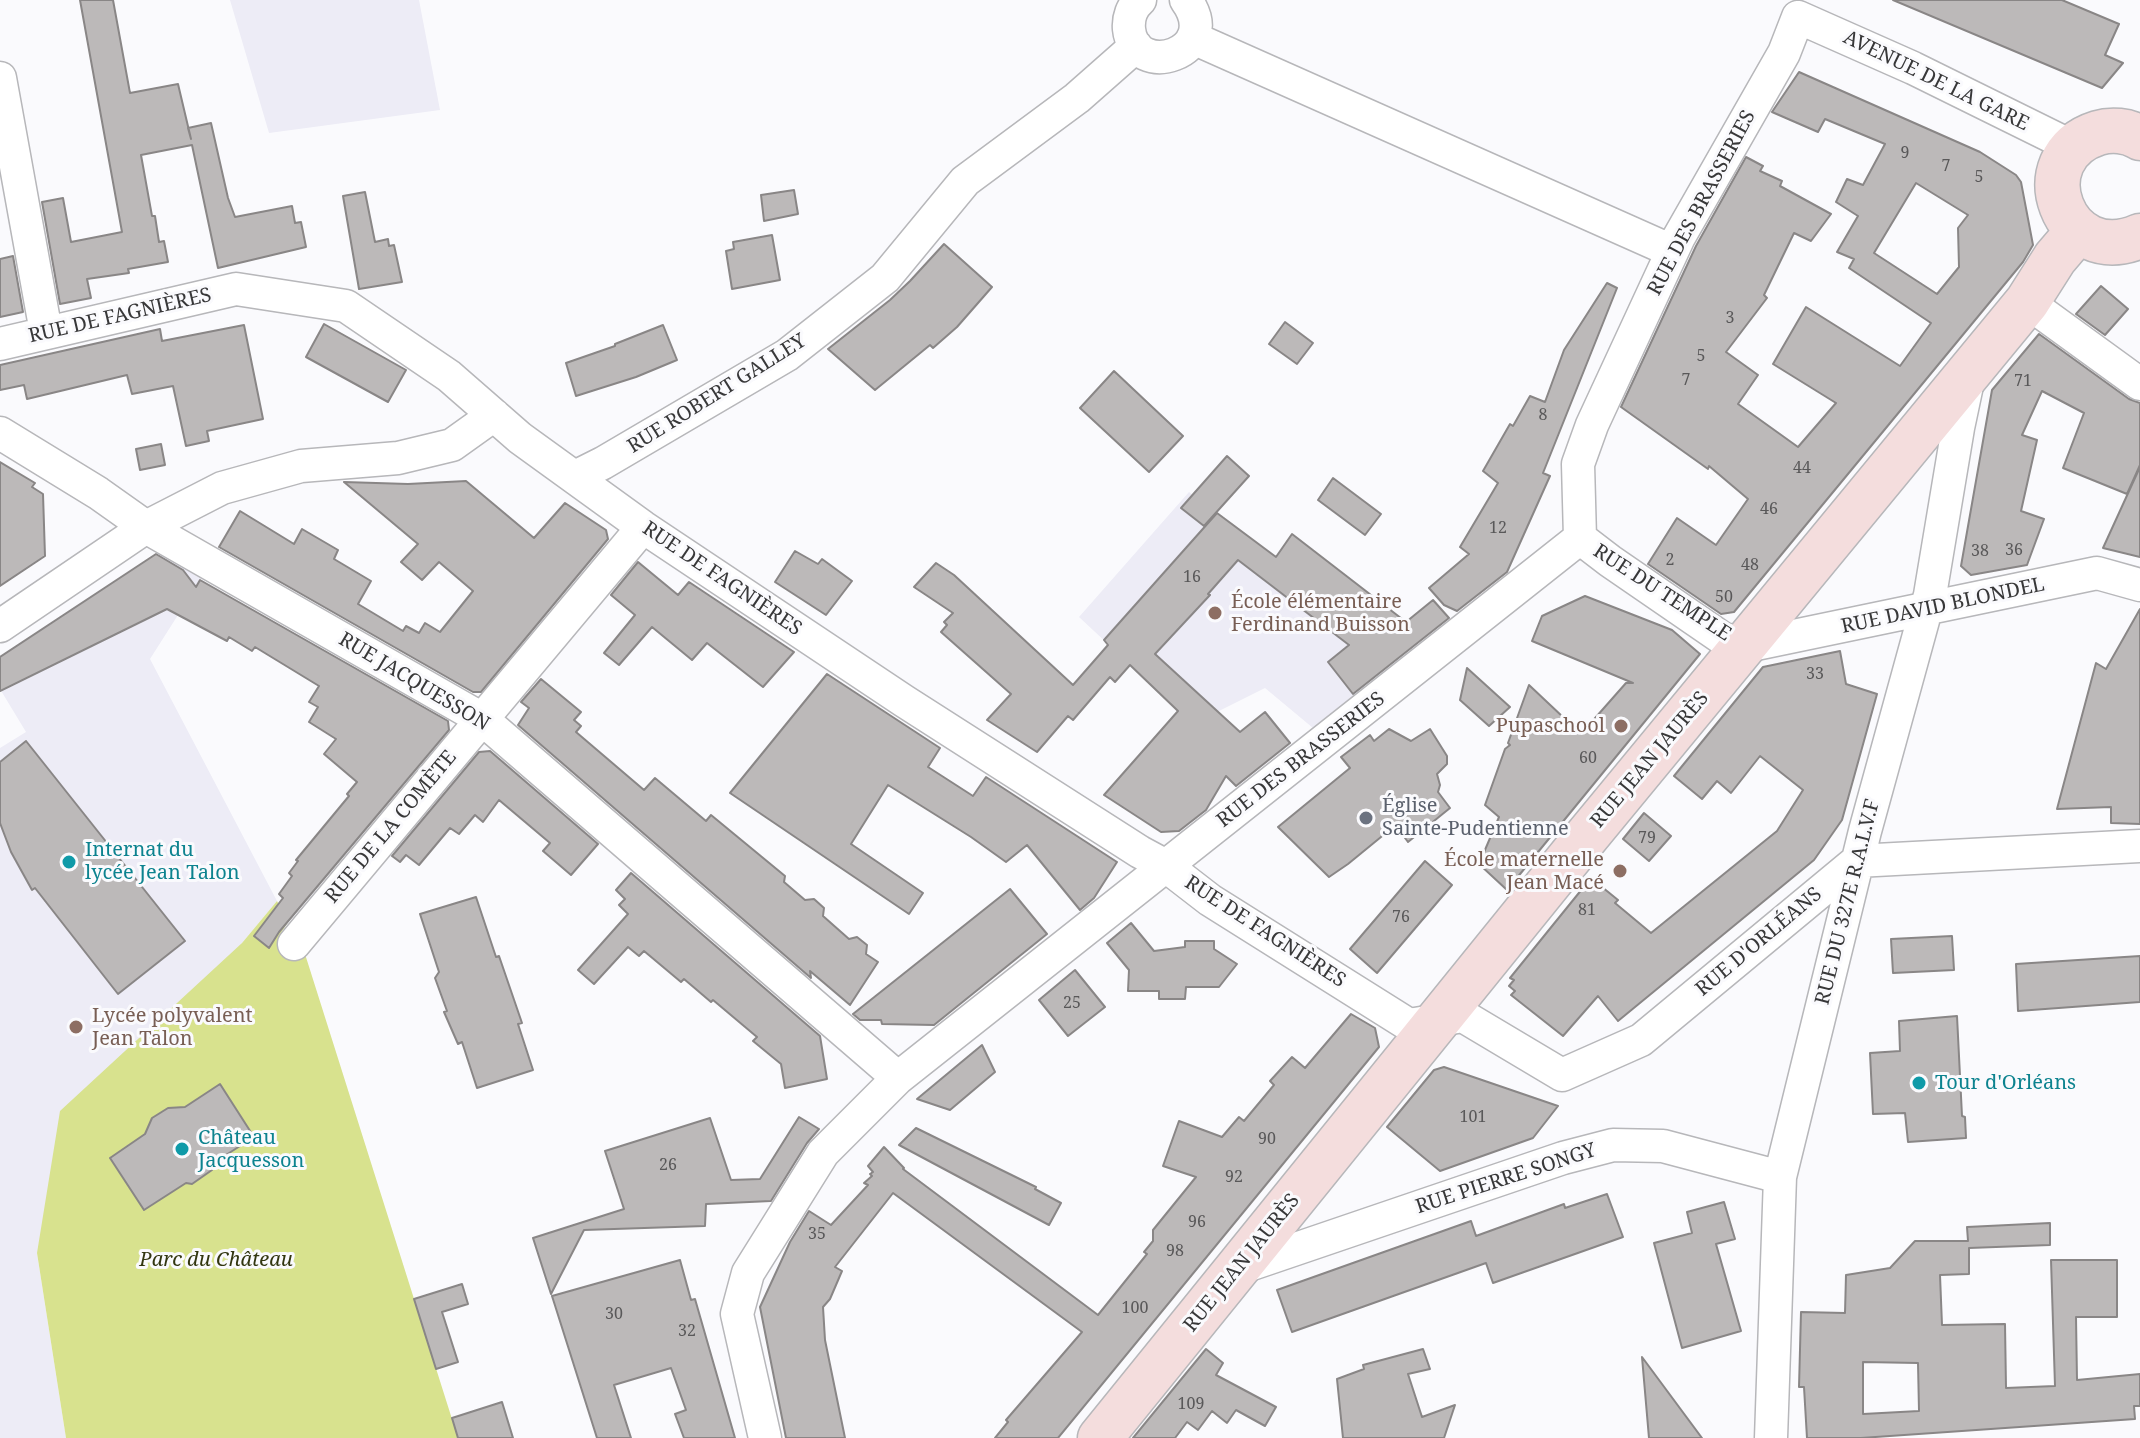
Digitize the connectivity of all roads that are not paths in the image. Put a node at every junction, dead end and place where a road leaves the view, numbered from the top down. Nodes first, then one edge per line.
1 (1140, 0) edge
2 (1186, 0) edge
3 (1792, 8) edge
4 (1193, 38) junction
5 (1136, 46) junction
6 (0, 78) edge
7 (2140, 138) edge
8 (2073, 147) junction
9 (2078, 231) junction
10 (2140, 236) edge
11 (1672, 251) junction
12 (2027, 302) junction
13 (46, 332) junction
14 (0, 344) edge
15 (1970, 372) junction
16 (2140, 384) edge
17 (494, 415) junction
18 (0, 433) edge
19 (575, 477) junction
20 (146, 527) junction
21 (643, 527) junction
22 (1580, 538) junction
23 (2140, 585) edge
24 (1927, 609) junction
25 (0, 626) edge
26 (1746, 646) junction
27 (482, 719) junction
28 (2140, 846) edge
29 (1857, 861) junction
30 (1166, 866) junction
31 (294, 944) dead end
32 (1424, 1022) junction
33 (898, 1078) junction
34 (1780, 1177) junction
35 (1237, 1269) junction
36 (765, 1438) edge
37 (1100, 1438) edge
38 (1771, 1438) edge

1 - 5 street
2 - 4 street
3 - 8 street, AVENUE DE LA GARE
3 - 11 street, RUE DES BRASSERIES
4 - 5 street
4 - 11 street
5 - 19 street, RUE ROBERT GALLEY
6 - 13 street
7 - 8 main road
8 - 9 main road
9 - 10 main road
9 - 12 main road, RUE JEAN JAURÈS
11 - 22 street, RUE DES BRASSERIES
12 - 15 main road, RUE JEAN JAURÈS
12 - 16 street
13 - 14 street, RUE DE FAGNIÈRES
13 - 17 street, RUE DE FAGNIÈRES
15 - 24 street, RUE DU 327E R.A.L.V.F
15 - 26 main road, RUE JEAN JAURÈS
17 - 19 street, RUE DE FAGNIÈRES
17 - 20 street
18 - 20 street, RUE JACQUESSON
19 - 21 street, RUE DE FAGNIÈRES
20 - 25 street
20 - 27 street, RUE JACQUESSON
21 - 27 street, RUE DE LA COMÈTE
21 - 30 street, RUE DE FAGNIÈRES
22 - 26 street, RUE DU TEMPLE
22 - 30 street, RUE DES BRASSERIES
23 - 24 street, RUE DAVID BLONDEL
24 - 26 street, RUE DAVID BLONDEL
24 - 29 street, RUE DU 327E R.A.L.V.F
26 - 32 main road, RUE JEAN JAURÈS
27 - 31 street, RUE DE LA COMÈTE
27 - 33 street, RUE JACQUESSON
28 - 29 street
29 - 32 street, RUE D'ORLÉANS
29 - 34 street, RUE DU 327E R.A.L.V.F
30 - 32 street, RUE DE FAGNIÈRES
30 - 33 street, RUE DES BRASSERIES
32 - 35 main road, RUE JEAN JAURÈS
33 - 36 street, RUE DES BRASSERIES
34 - 35 street, RUE PIERRE SONGY
34 - 38 street, RUE DU 327E R.A.L.V.F
35 - 37 main road, RUE JEAN JAURÈS

